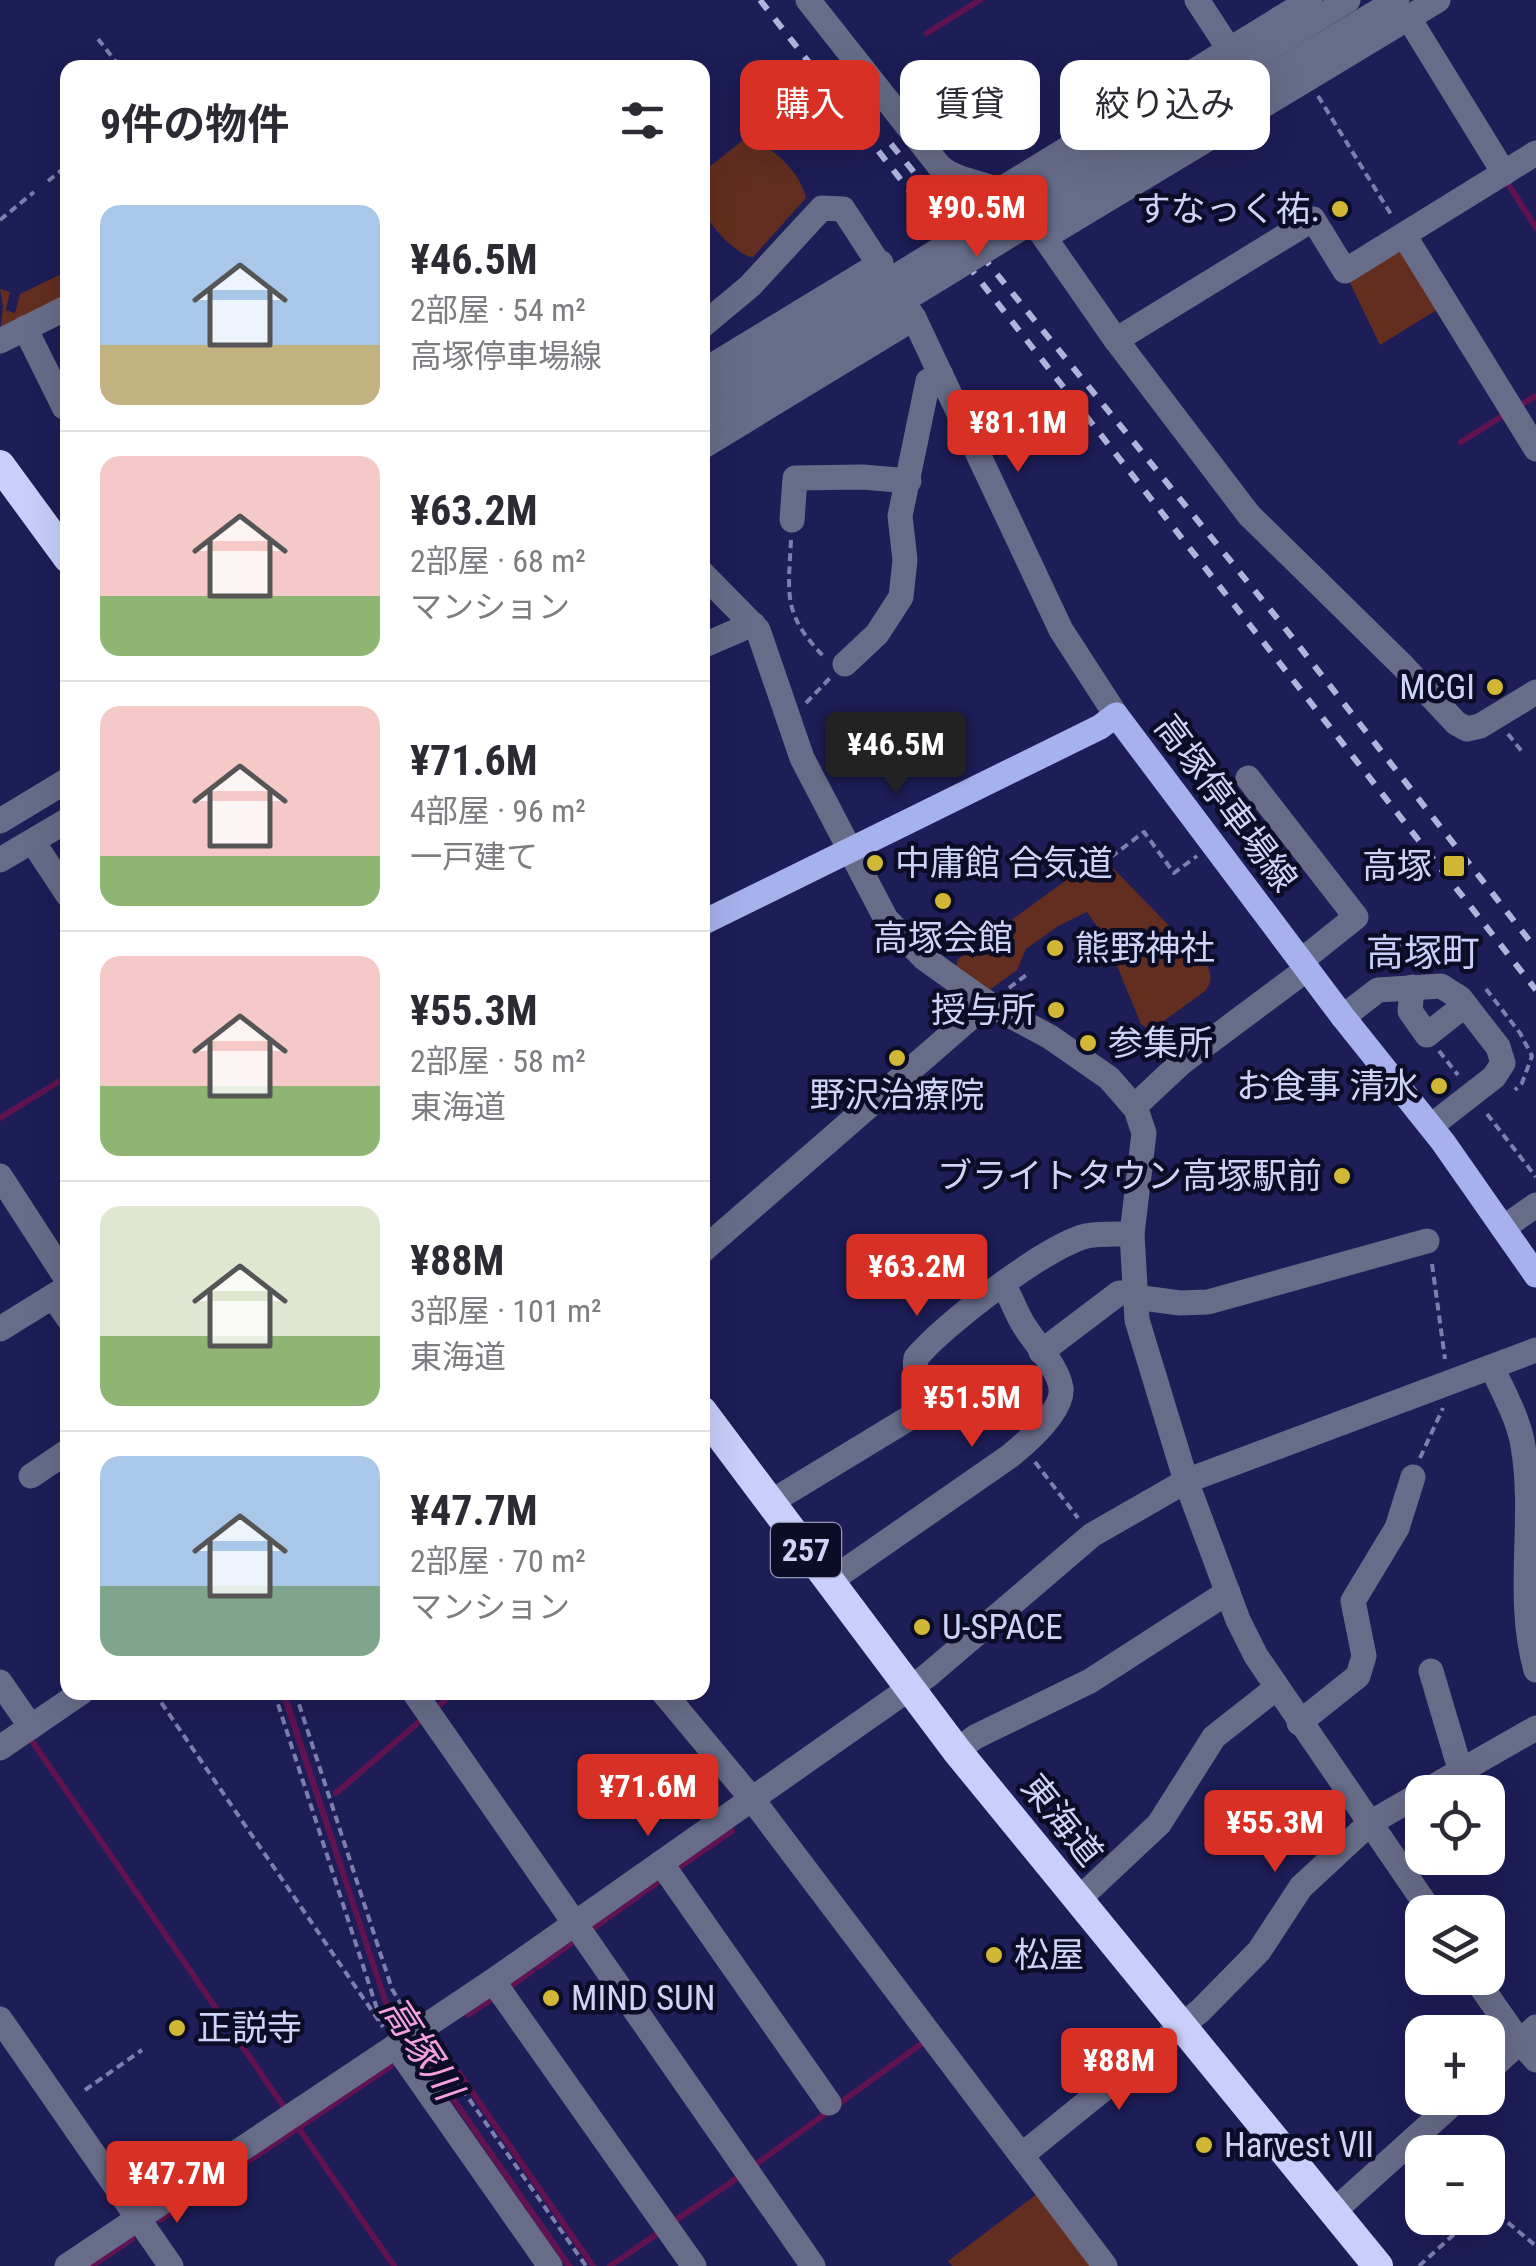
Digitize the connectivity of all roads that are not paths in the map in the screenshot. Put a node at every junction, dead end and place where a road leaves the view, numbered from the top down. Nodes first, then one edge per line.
1 (808, 0) edge
2 (1198, 0) edge
3 (1310, 0) edge
4 (1348, 0) edge
5 (1438, 0) edge
6 (1402, 9) edge
7 (1229, 49) junction
8 (1266, 60) edge
9 (1270, 69) edge
10 (1122, 150) edge
11 (1131, 150) edge
12 (1536, 154) edge
13 (1504, 173) junction
14 (1404, 235) junction
15 (880, 263) junction
16 (60, 311) edge
17 (914, 318) junction
18 (710, 319) edge
19 (25, 328) junction
20 (0, 340) edge
21 (1116, 340) junction
22 (710, 367) edge
23 (941, 375) junction
24 (710, 391) edge
25 (60, 399) edge
26 (710, 419) edge
27 (710, 442) edge
28 (1536, 449) edge
29 (0, 465) edge
30 (909, 481) junction
31 (792, 520) road end
32 (60, 547) edge
33 (710, 582) edge
34 (754, 624) junction
35 (710, 643) edge
36 (841, 668) road end
37 (1536, 692) edge
38 (1116, 715) junction
39 (60, 784) edge
40 (1264, 785) dead end
41 (4, 810) edge
42 (60, 825) edge
43 (33, 842) junction
44 (849, 851) junction
45 (0, 860) edge
46 (60, 883) edge
47 (710, 920) edge
48 (1304, 965) junction
49 (1412, 986) junction
50 (985, 1001) junction
51 (1465, 1005) junction
52 (1343, 1017) junction
53 (1135, 1106) junction
54 (1431, 1126) junction
55 (0, 1176) edge
56 (1536, 1205) edge
57 (1503, 1228) junction
58 (1132, 1234) junction
59 (1427, 1241) road end
60 (710, 1244) edge
61 (1536, 1275) edge
62 (60, 1285) edge
63 (1003, 1285) junction
64 (60, 1290) edge
65 (1135, 1295) junction
66 (0, 1329) edge
67 (1536, 1350) edge
68 (1041, 1352) junction
69 (1492, 1366) junction
70 (710, 1422) edge
71 (60, 1456) edge
72 (31, 1476) dead end
73 (1413, 1477) road end
74 (1186, 1481) junction
75 (771, 1502) junction
76 (830, 1581) junction
77 (1228, 1592) junction
78 (1536, 1670) edge
79 (1431, 1671) dead end
80 (0, 1682) edge
81 (910, 1688) junction
82 (1275, 1689) junction
83 (70, 1700) edge
84 (420, 1700) edge
85 (670, 1700) edge
86 (1298, 1722) junction
87 (31, 1727) junction
88 (1536, 1728) edge
89 (0, 1748) edge
90 (958, 1751) junction
91 (1463, 1770) junction
92 (1454, 1775) edge
93 (752, 1799) junction
94 (1405, 1803) edge
95 (1370, 1823) junction
96 (661, 1863) junction
97 (1419, 1895) edge
98 (1079, 1899) junction
99 (576, 1923) junction
100 (493, 1981) junction
101 (1489, 1995) edge
102 (0, 2019) edge
103 (1182, 2026) junction
104 (406, 2034) junction
105 (1530, 2043) edge
106 (1505, 2060) edge
107 (829, 2102) dead end
108 (1440, 2115) edge
109 (1022, 2156) junction
110 (1334, 2212) junction
111 (138, 2218) junction
112 (67, 2266) edge
113 (171, 2266) edge
114 (550, 2266) edge
115 (694, 2266) edge
116 (814, 2266) edge
117 (1105, 2266) edge
118 (1378, 2266) edge

1 - 7 street
2 - 7 street
3 - 7 street
4 - 8 street
5 - 6 street
6 - 9 street
6 - 13 street
6 - 21 street
10 - 24 street, bridge
11 - 26 street, bridge
12 - 13 street
13 - 14 street
14 - 21 street
14 - 28 street
15 - 17 street
15 - 18 street
15 - 22 street
16 - 19 street
17 - 23 street
17 - 27 street
19 - 20 street
19 - 25 street
21 - 37 street
23 - 30 street
23 - 38 street
29 - 32 highway
30 - 31 street
30 - 36 street
33 - 34 street
34 - 35 street
34 - 44 street
38 - 44 main road, 高塚停車場線
38 - 48 main road, 高塚停車場線
39 - 41 street
40 - 48 street
42 - 43 street
43 - 45 street
43 - 46 street
44 - 47 main road, 高塚停車場線
44 - 50 street
48 - 52 main road, 高塚停車場線
48 - 53 street
49 - 51 street
49 - 51 street
49 - 52 street
50 - 53 street
50 - 60 street
51 - 54 street
52 - 54 main road, 高塚停車場線
53 - 58 street
54 - 57 main road, 高塚停車場線
55 - 62 street
56 - 57 street
57 - 61 main road, 高塚停車場線
58 - 63 street
58 - 65 street
59 - 65 street
63 - 68 street
63 - 75 street
64 - 66 street
65 - 68 street
65 - 74 street
67 - 69 street
68 - 76 street
69 - 74 street
69 - 78 street
70 - 75 highway, 東海道 / 257
71 - 72 street
73 - 86 street
74 - 77 street
74 - 81 street
75 - 76 highway, 東海道 / 257
76 - 81 highway, 東海道 / 257
77 - 82 street
77 - 90 street
79 - 91 street
80 - 87 street
81 - 90 highway, 東海道 / 257
81 - 93 street
82 - 86 street
82 - 98 street
83 - 87 street
84 - 99 street
85 - 93 street
86 - 95 street
87 - 89 street
88 - 91 street
90 - 98 highway, 東海道 / 257
91 - 92 street
93 - 96 street
93 - 109 street
94 - 95 street
95 - 97 street
95 - 103 street
96 - 99 street
96 - 107 street
98 - 103 highway, 東海道 / 257
99 - 100 street
99 - 116 street
100 - 104 street
100 - 115 street
101 - 105 street
102 - 111 street
103 - 109 street
103 - 110 highway, 東海道 / 257
104 - 111 street
104 - 114 street
105 - 106 street
108 - 110 street
109 - 117 street
110 - 118 highway, 東海道 / 257
111 - 112 street
111 - 113 street

